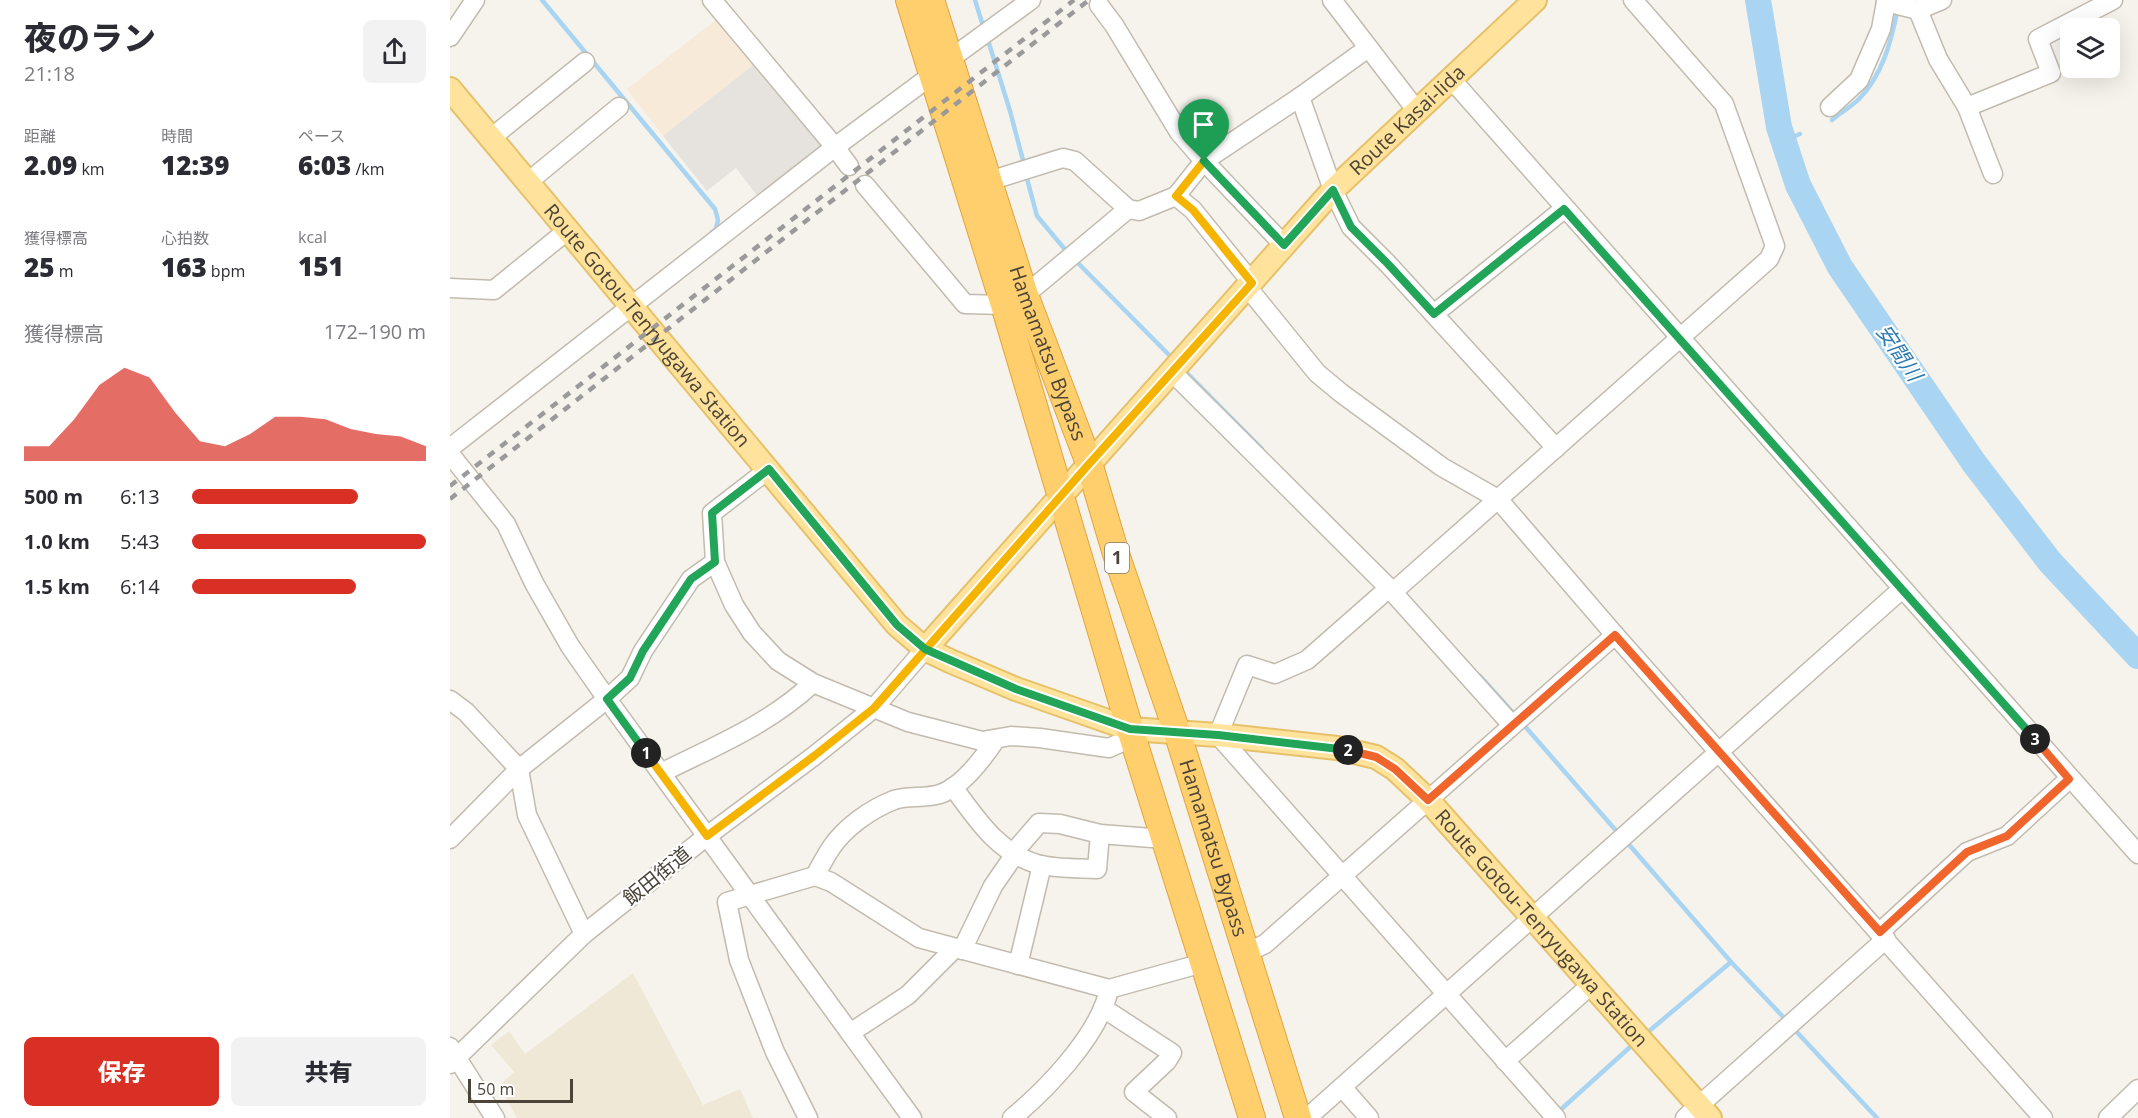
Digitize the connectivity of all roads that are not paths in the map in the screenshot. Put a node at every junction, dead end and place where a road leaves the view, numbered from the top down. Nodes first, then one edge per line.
1 (475, 0) edge
2 (712, 0) edge
3 (909, 0) edge
4 (931, 0) edge
5 (1031, 0) edge
6 (1332, 0) edge
7 (1535, 0) edge
8 (1633, 0) edge
9 (1942, 0) edge
10 (2113, 0) edge
11 (1099, 5) dead end
12 (1898, 5) edge
13 (450, 37) edge
14 (1368, 48) junction
15 (585, 62) dead end
16 (941, 67) junction
17 (1452, 80) junction
18 (450, 88) edge
19 (1300, 97) junction
20 (619, 107) dead end
21 (1830, 107) dead end
22 (1967, 107) junction
23 (1417, 111) junction
24 (491, 138) junction
25 (835, 147) junction
26 (1204, 161) junction
27 (849, 166) dead end
28 (1993, 174) dead end
29 (989, 181) junction
30 (528, 182) junction
31 (865, 184) dead end
32 (1333, 190) junction
33 (1176, 196) junction
34 (1128, 209) junction
35 (1564, 209) junction
36 (568, 230) junction
37 (1284, 245) junction
38 (1250, 285) junction
39 (450, 288) edge
40 (1015, 300) junction
41 (630, 305) junction
42 (1434, 314) junction
43 (1679, 337) junction
44 (1176, 367) junction
45 (450, 448) edge
46 (1556, 448) junction
47 (450, 454) edge
48 (1089, 464) junction
49 (769, 469) junction
50 (1061, 497) junction
51 (1498, 499) junction
52 (715, 562) junction
53 (1902, 589) junction
54 (1391, 590) junction
55 (1615, 635) junction
56 (925, 649) junction
57 (813, 683) junction
58 (607, 699) junction
59 (450, 700) edge
60 (874, 708) junction
61 (1512, 725) junction
62 (1177, 732) junction
63 (1132, 733) junction
64 (1218, 735) junction
65 (996, 739) junction
66 (1718, 752) junction
67 (519, 769) junction
68 (661, 773) junction
69 (2069, 779) junction
70 (953, 787) junction
71 (1428, 800) junction
72 (1100, 834) junction
73 (707, 836) junction
74 (450, 839) edge
75 (1165, 839) junction
76 (1014, 854) junction
77 (2138, 854) edge
78 (1042, 865) junction
79 (815, 876) junction
80 (1342, 876) junction
81 (750, 896) junction
82 (1531, 918) junction
83 (584, 934) junction
84 (1883, 936) junction
85 (958, 949) junction
86 (1246, 953) junction
87 (1203, 963) junction
88 (1018, 965) junction
89 (1591, 985) junction
90 (1109, 989) junction
91 (1446, 994) junction
92 (1103, 1008) junction
93 (850, 1033) junction
94 (453, 1056) edge
95 (1505, 1061) junction
96 (1342, 1087) junction
97 (2138, 1089) edge
98 (1698, 1114) edge
99 (495, 1118) edge
100 (808, 1118) edge
101 (912, 1118) edge
102 (1012, 1118) edge
103 (1167, 1118) edge
104 (1252, 1118) edge
105 (1298, 1118) edge
106 (1307, 1118) edge
107 (1369, 1118) edge
108 (1556, 1118) edge
109 (2043, 1118) edge
110 (2108, 1118) edge

1 - 13 street
2 - 25 street
3 - 16 highway, Hamamatsu Bypass / 1
4 - 16 highway, Hamamatsu Bypass / 1
5 - 16 street
6 - 14 street
7 - 17 main road, Route Kasai-Iida
8 - 43 street
9 - 12 street
10 - 22 street
11 - 26 street
12 - 21 street
12 - 22 street
14 - 19 street
14 - 23 street
15 - 24 street
16 - 25 street
16 - 29 highway, Hamamatsu Bypass / 1
16 - 40 highway, Hamamatsu Bypass / 1
17 - 23 main road, Route Kasai-Iida
17 - 35 street
18 - 24 main road, Route Gotou-Tenryugawa Station
19 - 26 street
19 - 32 street
20 - 30 street
22 - 28 street
23 - 32 main road, Route Kasai-Iida
24 - 30 main road, Route Gotou-Tenryugawa Station
25 - 27 street
25 - 41 street
26 - 33 street
26 - 37 street
29 - 34 street
29 - 40 highway, Hamamatsu Bypass / 1
30 - 36 main road, Route Gotou-Tenryugawa Station
31 - 40 street
32 - 37 main road, Route Kasai-Iida
32 - 42 street
33 - 34 street
33 - 38 street
34 - 40 street
35 - 42 street
35 - 43 street
36 - 39 street
36 - 41 main road, Route Gotou-Tenryugawa Station
37 - 38 main road, Route Kasai-Iida
38 - 44 main road, Route Kasai-Iida
38 - 51 street
40 - 48 highway, Hamamatsu Bypass / 1
40 - 50 highway, Hamamatsu Bypass / 1
41 - 45 street
41 - 49 main road, Route Gotou-Tenryugawa Station
42 - 46 street
43 - 46 street
43 - 53 street
44 - 48 main road, Route Kasai-Iida
44 - 54 street
46 - 51 street
47 - 58 street
48 - 50 main road, Route Kasai-Iida
48 - 62 highway, Hamamatsu Bypass / 1
49 - 52 street
49 - 56 main road, Route Gotou-Tenryugawa Station
50 - 56 main road, Route Kasai-Iida
50 - 63 highway, Hamamatsu Bypass / 1
51 - 54 street
51 - 55 street
52 - 57 street
52 - 58 street
53 - 66 street
53 - 69 street
54 - 61 street
54 - 64 street
55 - 61 street
55 - 66 street
56 - 60 street, 飯田街道
56 - 63 main road, Route Gotou-Tenryugawa Station
57 - 60 street
57 - 68 street
58 - 67 street
58 - 68 street
59 - 67 street
60 - 65 street
60 - 73 street, 飯田街道
61 - 71 street
62 - 63 main road, Route Gotou-Tenryugawa Station
62 - 64 main road, Route Gotou-Tenryugawa Station
62 - 86 highway, Hamamatsu Bypass / 1
63 - 65 street
63 - 75 highway, Hamamatsu Bypass / 1
64 - 71 main road, Route Gotou-Tenryugawa Station
64 - 80 street
65 - 70 street
66 - 82 street
66 - 84 street
67 - 74 street
67 - 83 street
68 - 73 street
69 - 77 street
69 - 84 street
70 - 76 street
70 - 79 street
71 - 80 street
71 - 82 main road, Route Gotou-Tenryugawa Station
72 - 75 street
72 - 76 street
72 - 78 street
73 - 81 street
73 - 83 street, 飯田街道
75 - 87 highway, Hamamatsu Bypass / 1
76 - 78 street
76 - 85 street
78 - 88 street
79 - 81 street
79 - 85 street
80 - 86 street
80 - 91 street
81 - 93 street
81 - 100 street
82 - 89 main road, Route Gotou-Tenryugawa Station
82 - 91 street
83 - 94 street, 飯田街道
84 - 98 street
84 - 109 street
85 - 88 street
85 - 93 street
86 - 105 highway, Hamamatsu Bypass / 1
87 - 90 street
87 - 104 highway, Hamamatsu Bypass / 1
88 - 90 street
89 - 95 street
89 - 98 main road, Route Gotou-Tenryugawa Station
90 - 92 street
91 - 95 street
91 - 96 street
92 - 102 street
92 - 103 street
93 - 101 street
94 - 99 street
95 - 108 street
96 - 106 street
96 - 107 street
97 - 110 street

